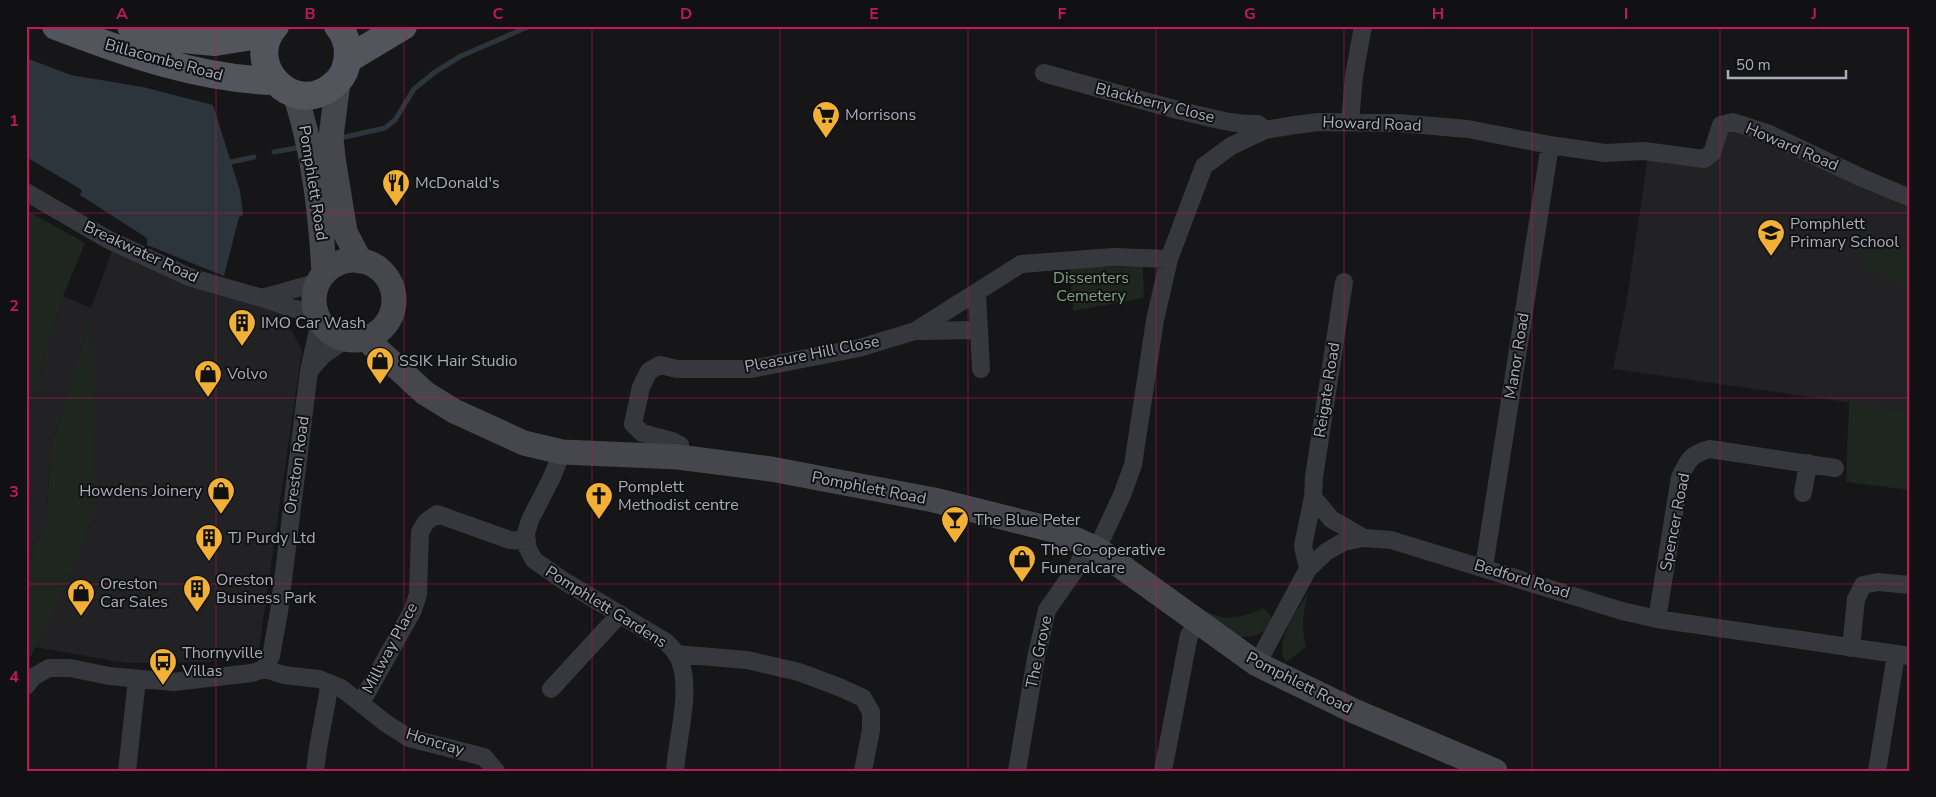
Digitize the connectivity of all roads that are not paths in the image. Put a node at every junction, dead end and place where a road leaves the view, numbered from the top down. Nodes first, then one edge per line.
1 (56, 26) edge
2 (131, 26) edge
3 (338, 26) edge
4 (403, 26) edge
5 (1363, 26) edge
6 (272, 29) edge
7 (343, 70) junction
8 (1044, 73) dead end
9 (285, 88) junction
10 (1350, 122) junction
11 (1265, 130) junction
12 (1550, 145) junction
13 (26, 192) edge
14 (1910, 198) edge
15 (1169, 259) junction
16 (360, 261) junction
17 (321, 278) junction
18 (1344, 282) dead end
19 (977, 293) junction
20 (262, 298) junction
21 (318, 317) junction
22 (388, 321) junction
23 (979, 330) junction
24 (916, 331) junction
25 (356, 339) junction
26 (981, 368) dead end
27 (309, 371) junction
28 (407, 375) junction
29 (562, 452) junction
30 (678, 457) junction
31 (1808, 463) junction
32 (1835, 468) dead end
33 (1803, 493) dead end
34 (1313, 498) junction
35 (1364, 538) junction
36 (526, 541) junction
37 (1092, 547) junction
38 (1484, 567) junction
39 (1308, 570) junction
40 (1910, 585) edge
41 (620, 614) junction
42 (1657, 619) junction
43 (1199, 622) junction
44 (1851, 648) junction
45 (676, 654) junction
46 (1903, 656) edge
47 (1257, 664) junction
48 (264, 669) junction
49 (137, 679) junction
50 (324, 681) junction
51 (26, 686) edge
52 (550, 689) dead end
53 (361, 703) junction
54 (127, 771) edge
55 (315, 771) edge
56 (496, 771) edge
57 (675, 771) edge
58 (863, 771) edge
59 (1018, 771) edge
60 (1163, 771) edge
61 (1495, 771) edge
62 (1877, 771) edge

1 - 9 main road, Billacombe Road
2 - 6 main road, Billacombe Road
3 - 7 main road
4 - 7 main road
5 - 10 street
6 - 9 main road
7 - 9 main road, Billacombe Road
7 - 16 street, Pomphlett Road
8 - 11 street, Blackberry Close
9 - 17 street, Pomphlett Road
10 - 11 street, Howard Road
10 - 12 street, Howard Road
11 - 15 street, Howard Road
12 - 14 street, Howard Road
12 - 38 street, Manor Road
13 - 20 street, Breakwater Road
15 - 19 street, Pleasure Hill Close
15 - 37 street, Howard Road
16 - 17 street
16 - 22 street
17 - 20 street
17 - 21 street
18 - 34 street, Reigate Road
19 - 23 street
19 - 24 street, Pleasure Hill Close
20 - 21 street, Breakwater Road
21 - 25 street
21 - 27 street, Oreston Road
22 - 25 street
22 - 28 street, Pomphlett Road
23 - 24 street, Pleasure Hill Close
23 - 26 street
24 - 30 street, Pleasure Hill Close
25 - 27 street
25 - 28 street, Pomphlett Road
27 - 48 street, Oreston Road
28 - 29 street, Pomphlett Road
29 - 30 street, Pomphlett Road
29 - 36 street
30 - 37 street, Pomphlett Road
31 - 32 street, Spencer Road
31 - 33 street
31 - 42 street, Spencer Road
34 - 35 street
34 - 39 street, Reigate Road
35 - 38 street, Bedford Road
35 - 39 street, Bedford Road
36 - 41 street, Pomphlett Gardens
36 - 53 street, Millway Place
37 - 43 street, Pomphlett Road
37 - 59 street, The Grove
38 - 42 street, Bedford Road
39 - 47 street, Bedford Road
40 - 44 street
41 - 45 street, Pomphlett Gardens
41 - 52 street
42 - 44 street, Bedford Road
43 - 47 street, Pomphlett Road
43 - 60 street
44 - 46 street, Bedford Road
45 - 57 street, Pomphlett Gardens
45 - 58 street
46 - 62 street
47 - 61 street, Pomphlett Road
48 - 49 street
48 - 50 street, Honcray
49 - 51 street
49 - 54 street
50 - 53 street, Honcray
50 - 55 street
53 - 56 street, Honcray

